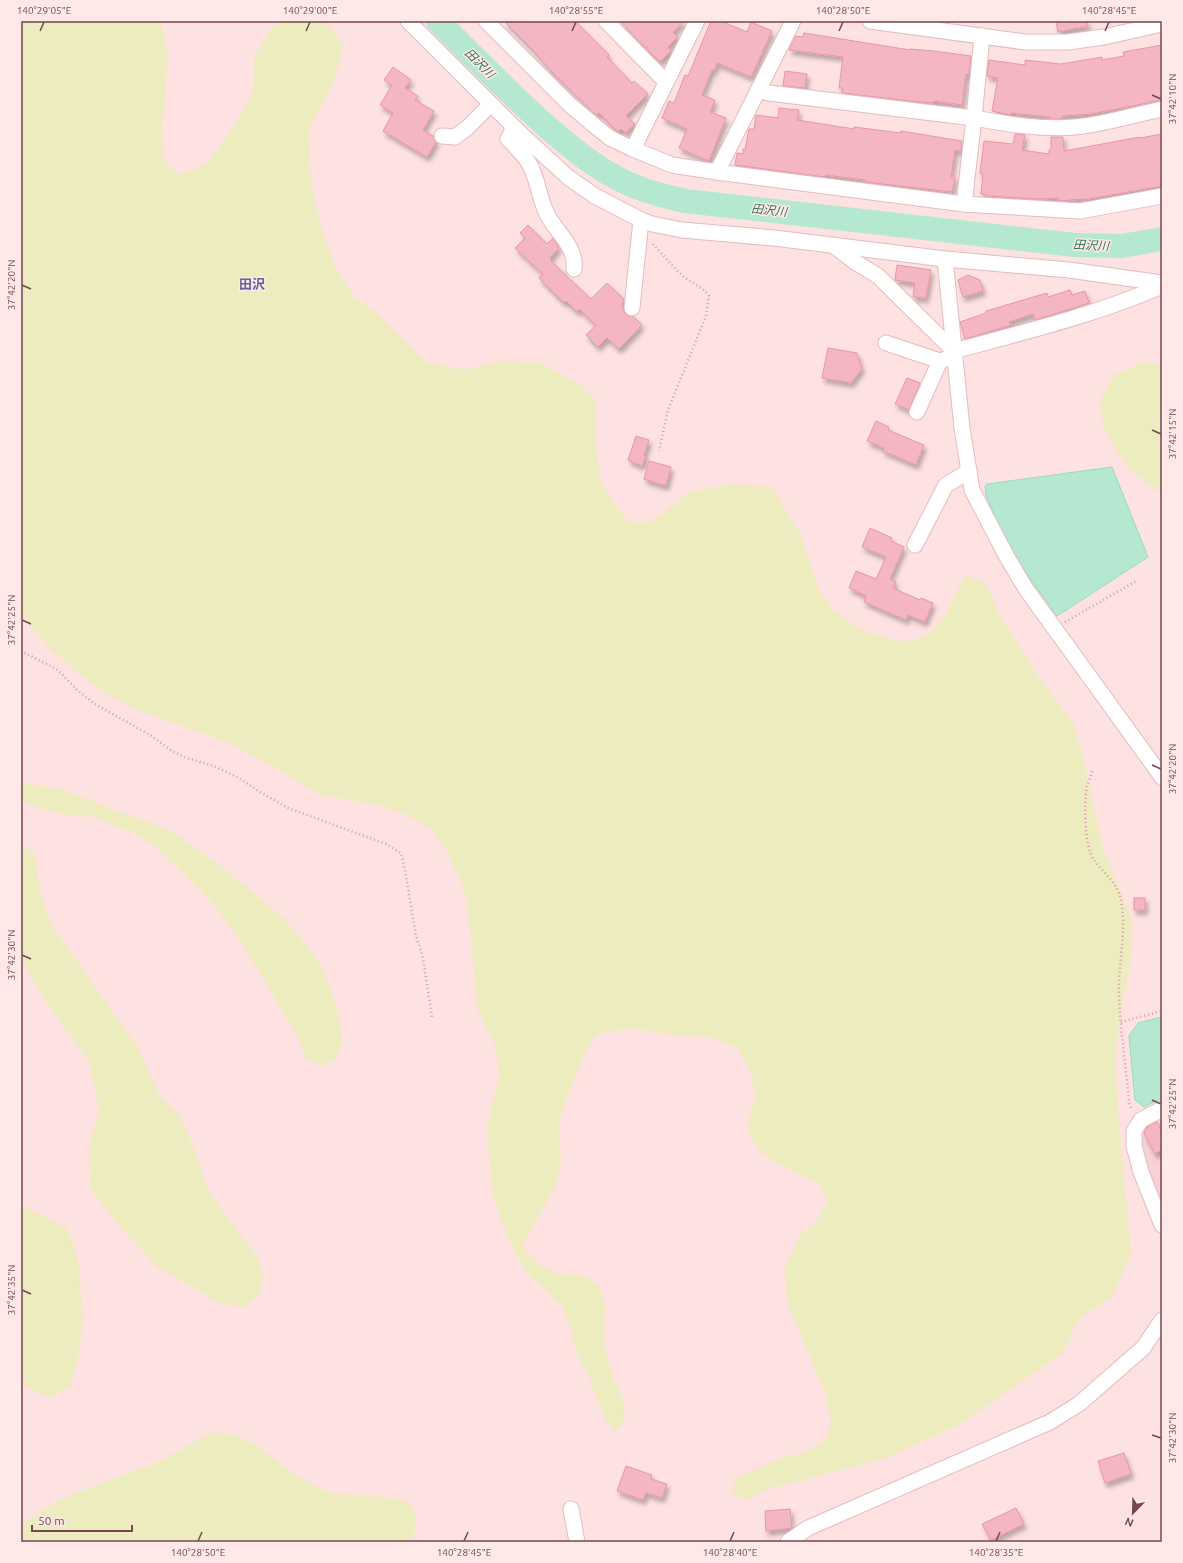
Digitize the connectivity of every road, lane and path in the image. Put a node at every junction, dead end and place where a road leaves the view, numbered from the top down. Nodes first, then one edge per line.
1 (408, 21) edge
2 (486, 21) edge
3 (606, 21) edge
4 (697, 21) edge
5 (793, 21) edge
6 (870, 21) edge
7 (1162, 24) edge
8 (982, 36) junction
9 (666, 82) junction
10 (758, 90) junction
11 (491, 104) junction
12 (1162, 109) edge
13 (974, 118) junction
14 (514, 127) junction
15 (442, 136) dead end
16 (633, 149) junction
17 (717, 172) junction
18 (1162, 196) edge
19 (964, 204) junction
20 (644, 221) junction
21 (833, 246) junction
22 (945, 259) junction
23 (574, 270) dead end
24 (1162, 283) edge
25 (1162, 286) edge
26 (632, 308) dead end
27 (886, 343) dead end
28 (955, 353) junction
29 (940, 361) junction
30 (917, 412) dead end
31 (659, 452) dead end
32 (969, 471) junction
33 (915, 545) dead end
34 (1138, 580) dead end
35 (1054, 628) junction
36 (21, 651) edge
37 (1092, 771) dead end
38 (1162, 778) edge
39 (1162, 1011) edge
40 (432, 1017) dead end
41 (1121, 1022) junction
42 (1162, 1109) edge
43 (1137, 1126) junction
44 (1162, 1225) edge
45 (1162, 1320) edge
46 (572, 1509) dead end
47 (577, 1542) edge
48 (788, 1542) edge

1 - 11 street
2 - 16 street
3 - 9 street
4 - 9 street
5 - 10 street
6 - 8 street
7 - 8 street
8 - 13 street
9 - 16 street
10 - 13 street
10 - 17 street
11 - 14 street
11 - 15 street
12 - 13 street
13 - 19 street
14 - 20 street
14 - 23 street
16 - 17 street
17 - 19 street
18 - 19 street
20 - 21 street
20 - 26 street
20 - 31 path
21 - 22 street
21 - 28 street
22 - 24 street
22 - 28 street
25 - 28 street
27 - 29 street
28 - 29 street
28 - 32 street
29 - 30 street
32 - 33 street
32 - 35 street
34 - 35 path
35 - 38 street
36 - 40 path
37 - 41 path
39 - 41 path
41 - 43 path
42 - 43 street
43 - 44 street
45 - 48 street
46 - 47 street

